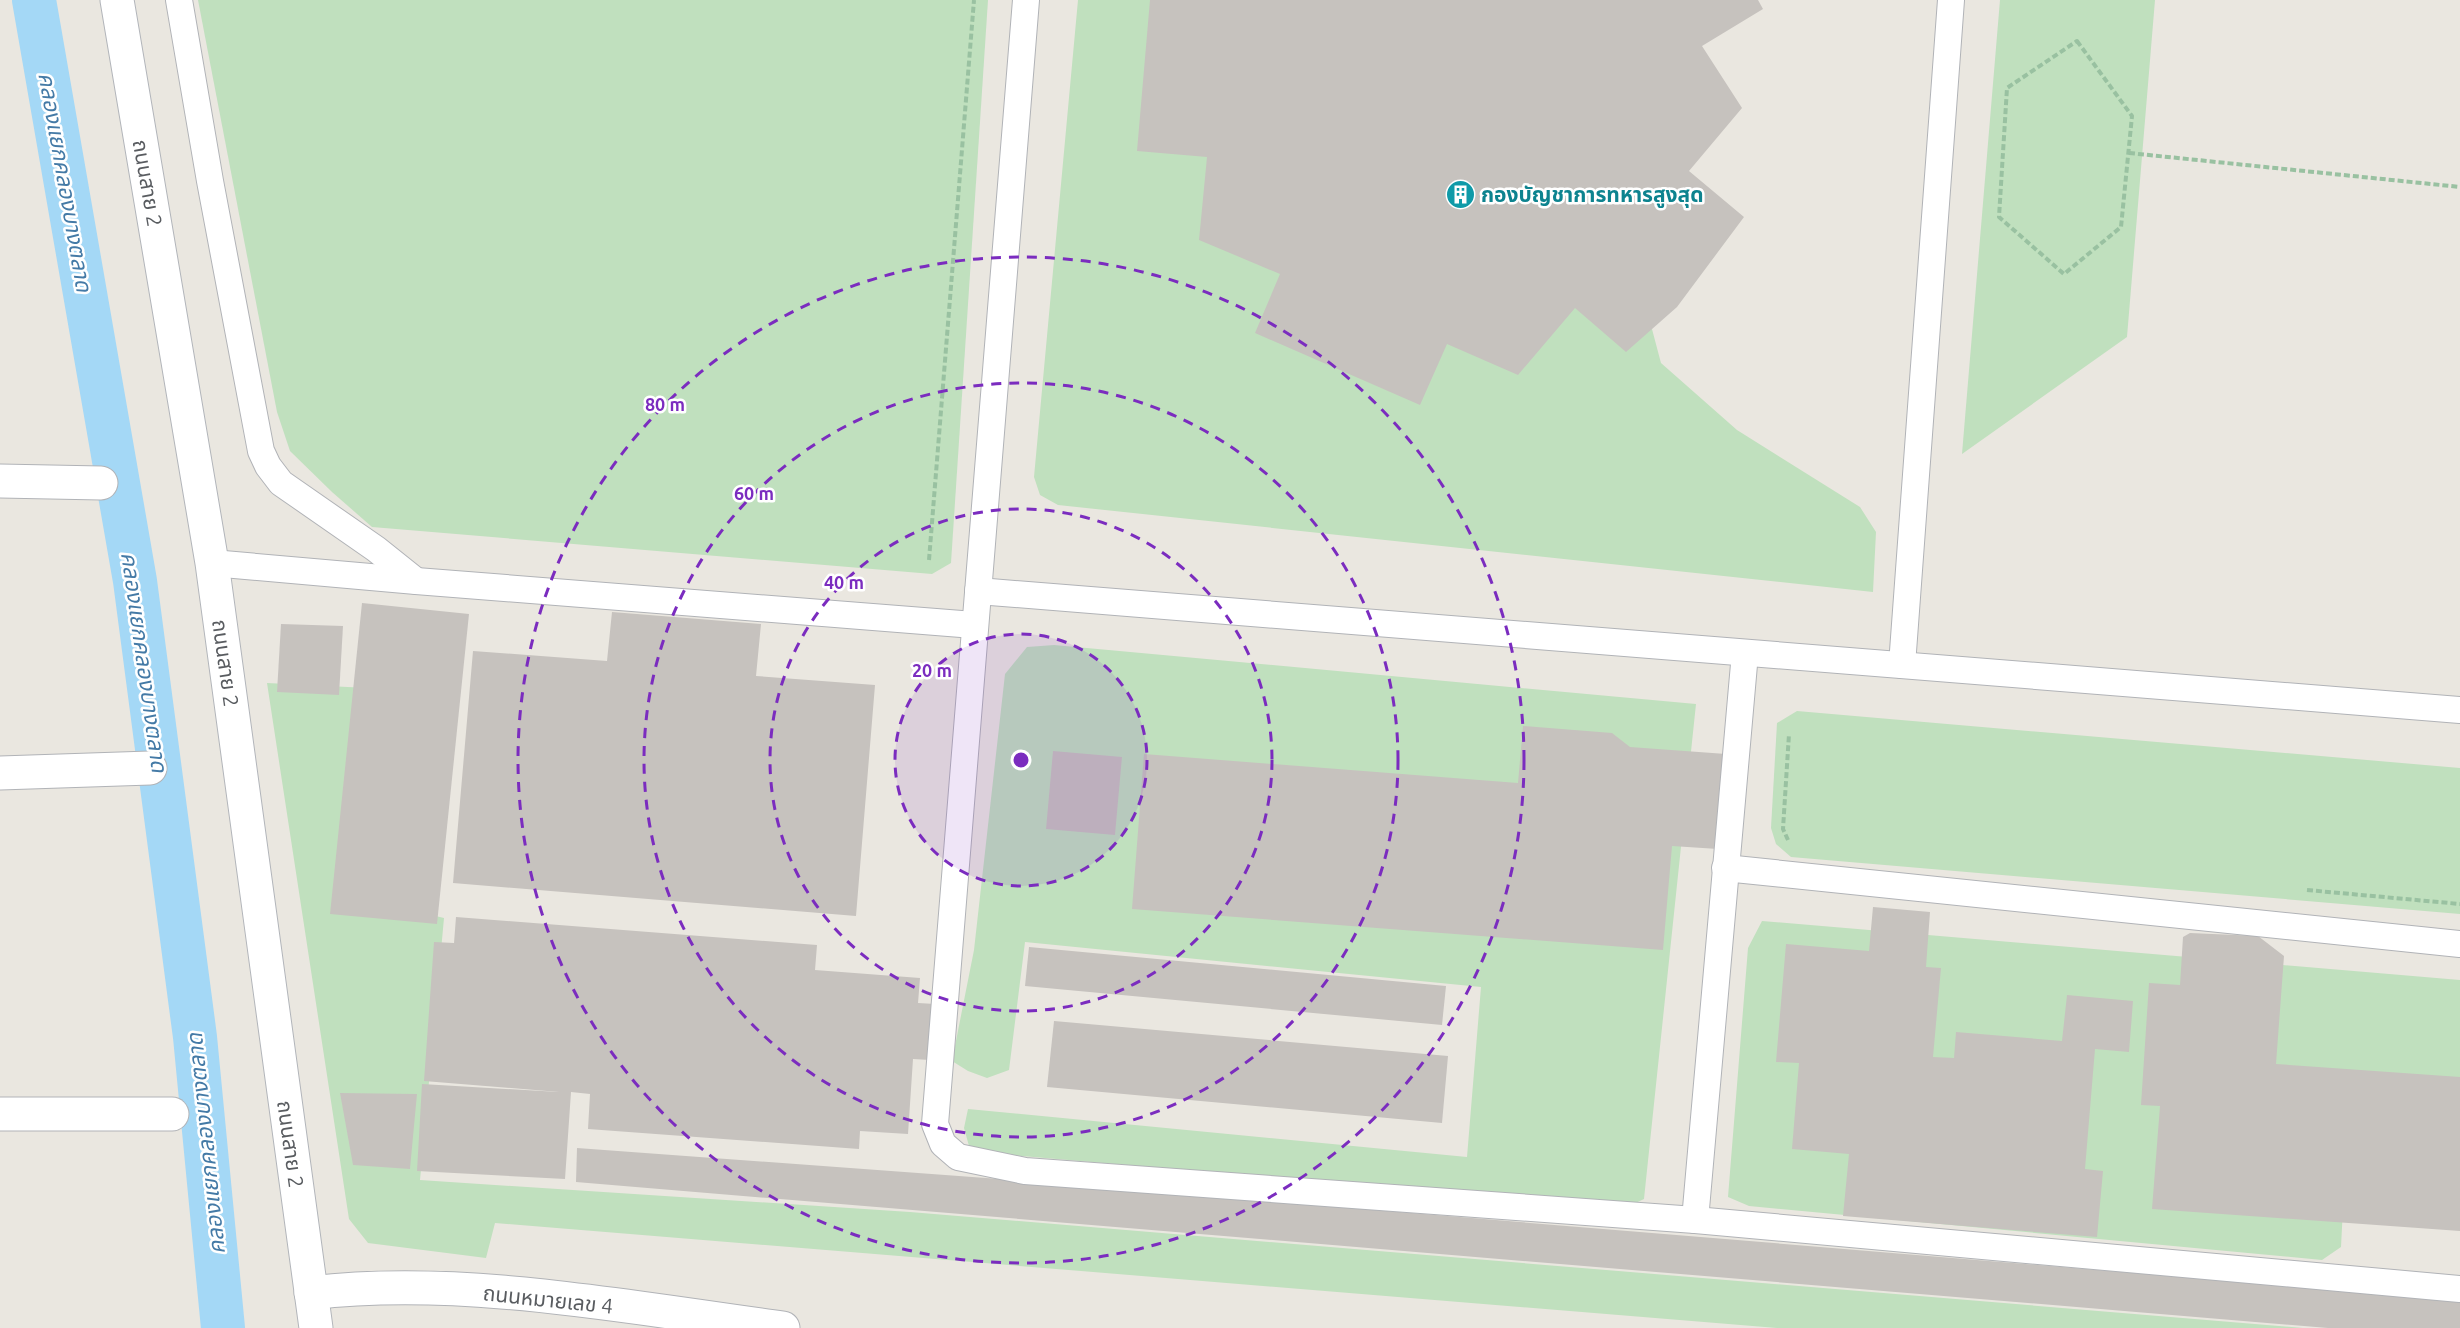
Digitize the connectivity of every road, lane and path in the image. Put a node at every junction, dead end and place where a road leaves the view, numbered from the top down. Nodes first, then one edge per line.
1 (117, 0) edge
2 (179, 0) edge
3 (974, 0) edge
4 (1026, 0) edge
5 (1951, 0) edge
6 (2128, 153) junction
7 (2460, 187) edge
8 (0, 482) edge
9 (101, 483) dead end
10 (929, 560) dead end
11 (212, 563) junction
12 (416, 581) junction
13 (978, 591) junction
14 (974, 625) junction
15 (1745, 653) junction
16 (1902, 665) junction
17 (2460, 710) edge
18 (1789, 734) dead end
19 (150, 768) dead end
20 (0, 773) edge
21 (1789, 844) dead end
22 (1725, 868) junction
23 (2295, 889) dead end
24 (2460, 904) edge
25 (2460, 944) edge
26 (0, 1114) edge
27 (172, 1114) dead end
28 (1695, 1220) junction
29 (2460, 1289) edge
30 (311, 1293) junction
31 (316, 1328) edge
32 (783, 1328) edge

1 - 11 street, ถนนสาย 2
2 - 12 lane
3 - 10 path
4 - 13 lane
5 - 16 lane
6 - 6 path
6 - 7 path
8 - 9 street
11 - 12 lane
11 - 30 street, ถนนสาย 2
12 - 14 lane
13 - 14 lane
13 - 15 lane
14 - 28 lane
15 - 16 lane
15 - 22 lane
16 - 17 lane
18 - 21 path
19 - 20 street
22 - 25 lane
22 - 28 lane
23 - 24 path
26 - 27 street
28 - 29 lane
30 - 31 street, ถนนสาย 2
30 - 32 street, ถนนหมายเลข 4

